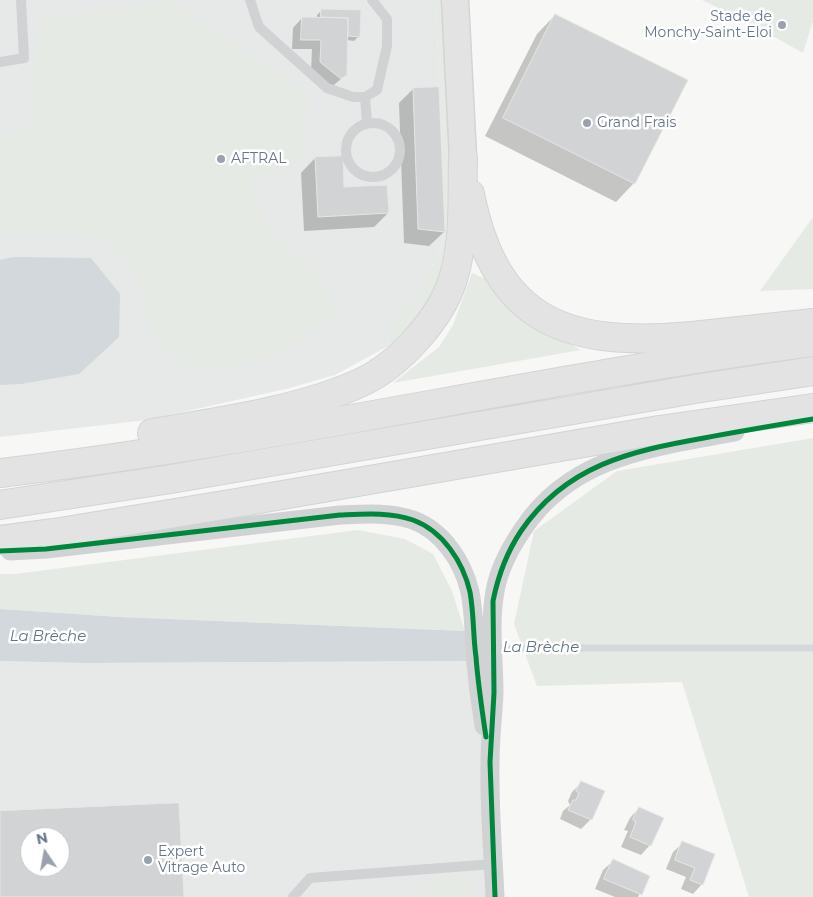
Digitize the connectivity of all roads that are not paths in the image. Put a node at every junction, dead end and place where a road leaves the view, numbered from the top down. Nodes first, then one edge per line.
1 (21, 0) edge
2 (250, 0) edge
3 (372, 0) edge
4 (455, 0) edge
5 (0, 62) edge
6 (365, 98) junction
7 (368, 123) junction
8 (463, 158) junction
9 (813, 323) edge
10 (813, 342) edge
11 (813, 371) edge
12 (813, 408) edge
13 (813, 419) edge
14 (0, 459) edge
15 (0, 473) edge
16 (0, 505) edge
17 (0, 540) edge
18 (0, 551) edge
19 (486, 677) junction
20 (494, 864) junction
21 (294, 897) edge
22 (495, 897) edge

1 - 5 lane
2 - 6 lane
3 - 6 lane
4 - 8 street
6 - 7 lane
7 - 7 lane
8 - 9 main road
8 - 14 main road
10 - 15 main road
11 - 16 main road
12 - 17 main road
13 - 19 street
18 - 19 street
19 - 20 street
20 - 21 lane
20 - 22 street

